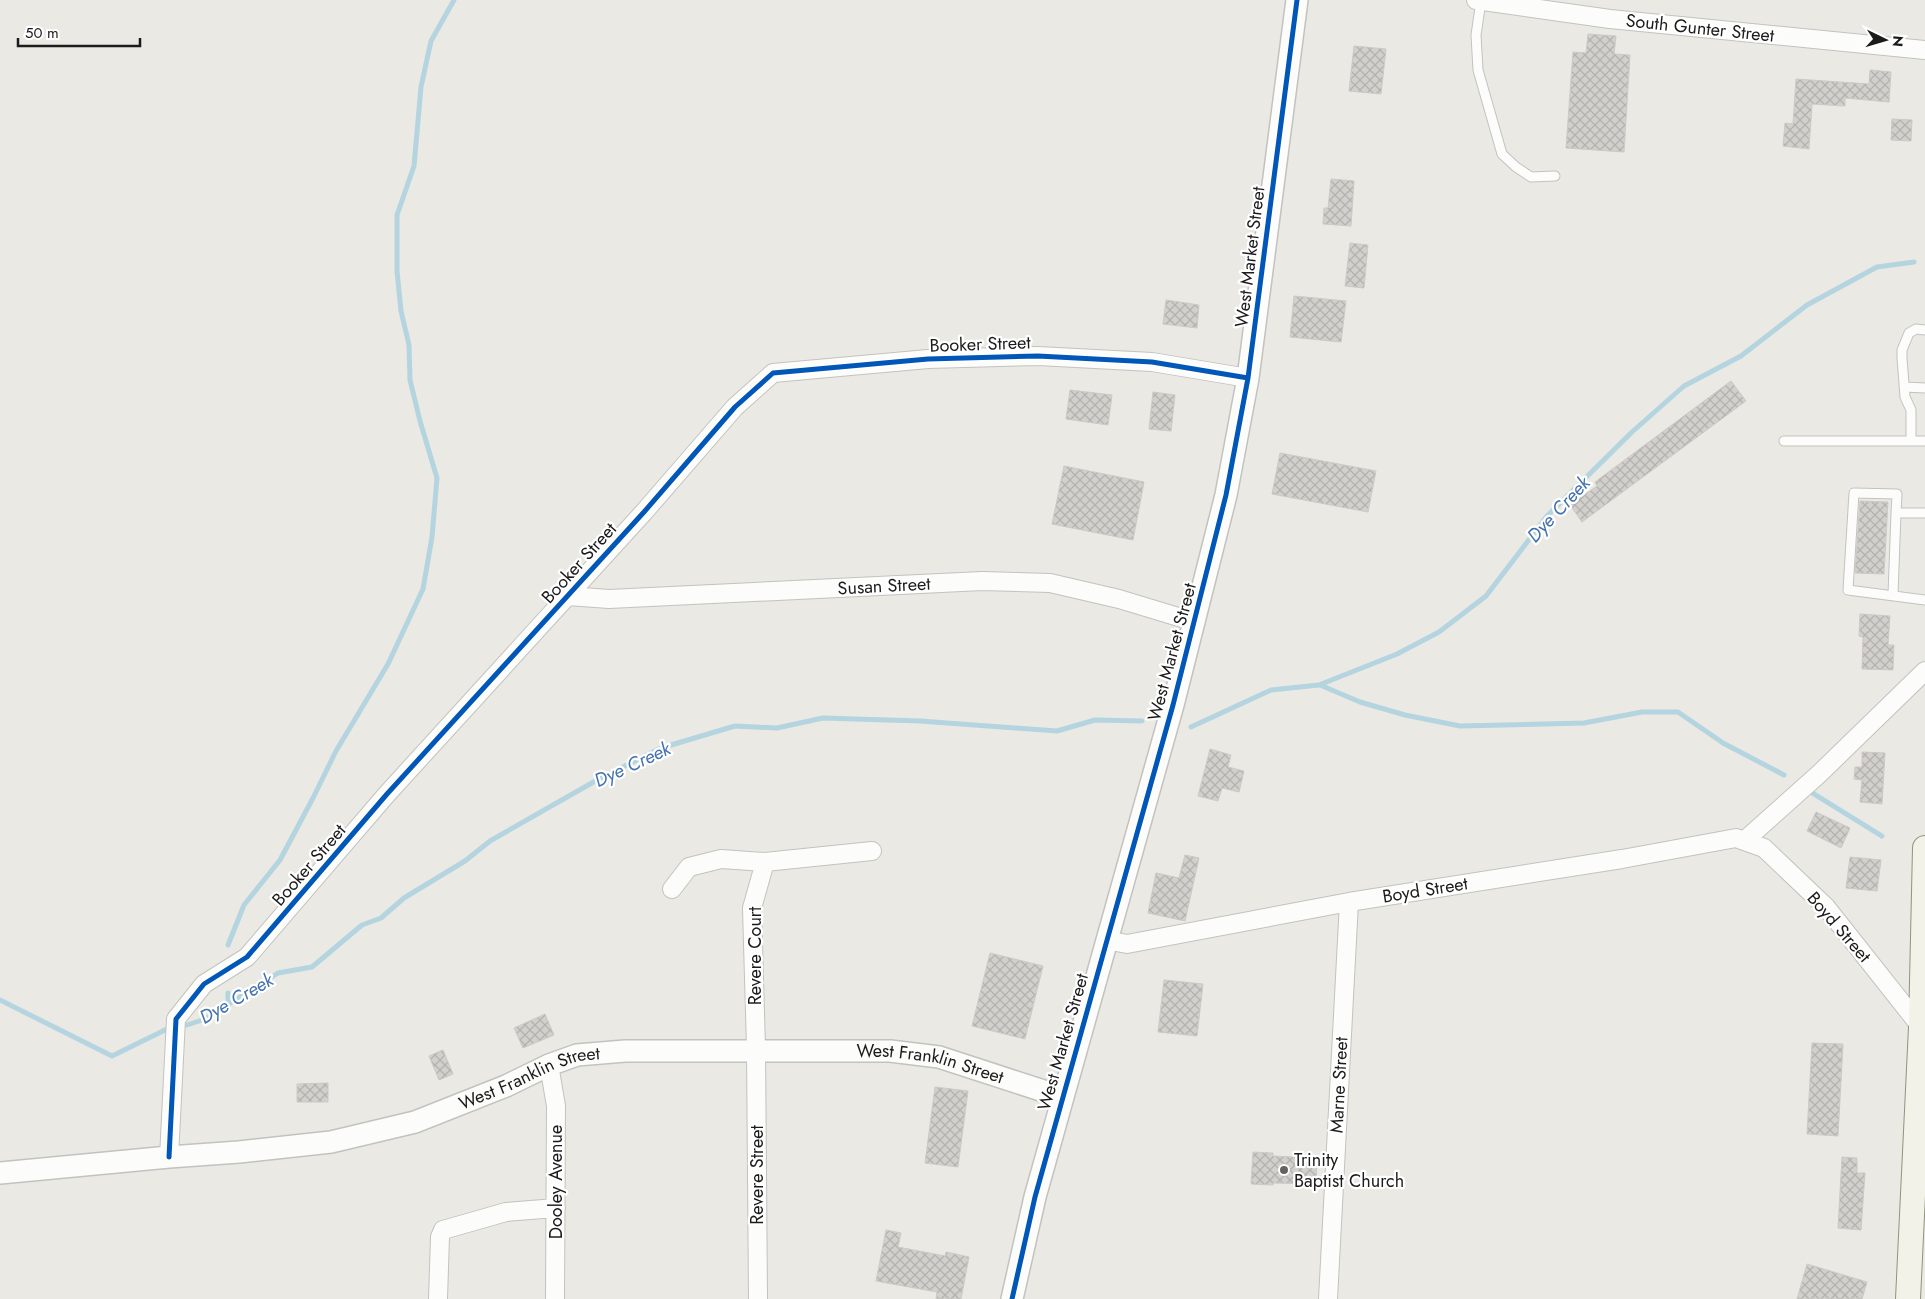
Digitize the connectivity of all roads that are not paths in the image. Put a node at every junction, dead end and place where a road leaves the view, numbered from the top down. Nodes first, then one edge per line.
1 (1298, 0) edge
2 (1479, 0) edge
3 (1925, 50) edge
4 (1555, 176) dead end
5 (1925, 330) edge
6 (1248, 378) junction
7 (1905, 386) junction
8 (1925, 388) edge
9 (1784, 440) dead end
10 (1911, 441) junction
11 (1925, 441) edge
12 (1896, 513) junction
13 (1925, 513) edge
14 (1893, 595) junction
15 (568, 596) junction
16 (1925, 600) edge
17 (1195, 622) junction
18 (1925, 671) edge
19 (1744, 841) junction
20 (1925, 848) edge
21 (872, 851) dead end
22 (1925, 854) edge
23 (765, 862) junction
24 (672, 889) dead end
25 (1349, 902) junction
26 (1106, 940) junction
27 (1922, 1027) junction
28 (756, 1052) junction
29 (549, 1065) junction
30 (1922, 1091) edge
31 (1062, 1097) junction
32 (169, 1157) junction
33 (0, 1174) edge
34 (556, 1208) junction
35 (1915, 1284) edge
36 (438, 1299) edge
37 (555, 1299) edge
38 (758, 1299) edge
39 (1012, 1299) edge
40 (1328, 1299) edge

1 - 6 street, West Market Street
2 - 3 street, South Gunter Street
2 - 4 lane
5 - 7 lane
6 - 15 street, Booker Street
6 - 17 street, West Market Street
7 - 8 lane
7 - 10 lane
9 - 10 lane
10 - 11 lane
12 - 13 lane
12 - 14 lane
12 - 14 lane
14 - 16 lane
15 - 17 street, Susan Street
15 - 32 street, Booker Street
17 - 26 street, West Market Street
18 - 19 street
19 - 25 street, Boyd Street
19 - 27 street, Boyd Street
20 - 22 main road
21 - 23 street
22 - 27 main road
23 - 24 street
23 - 28 street, Revere Court
25 - 26 street, Boyd Street
25 - 40 street, Marne Street
26 - 31 street, West Market Street
27 - 30 main road
28 - 29 street, West Franklin Street
28 - 31 street, West Franklin Street
28 - 38 street, Revere Street
29 - 32 street, West Franklin Street
29 - 34 street, Dooley Avenue
30 - 35 main road
31 - 39 street, West Market Street
32 - 33 street, West Franklin Street
34 - 36 street
34 - 37 street, Dooley Avenue

